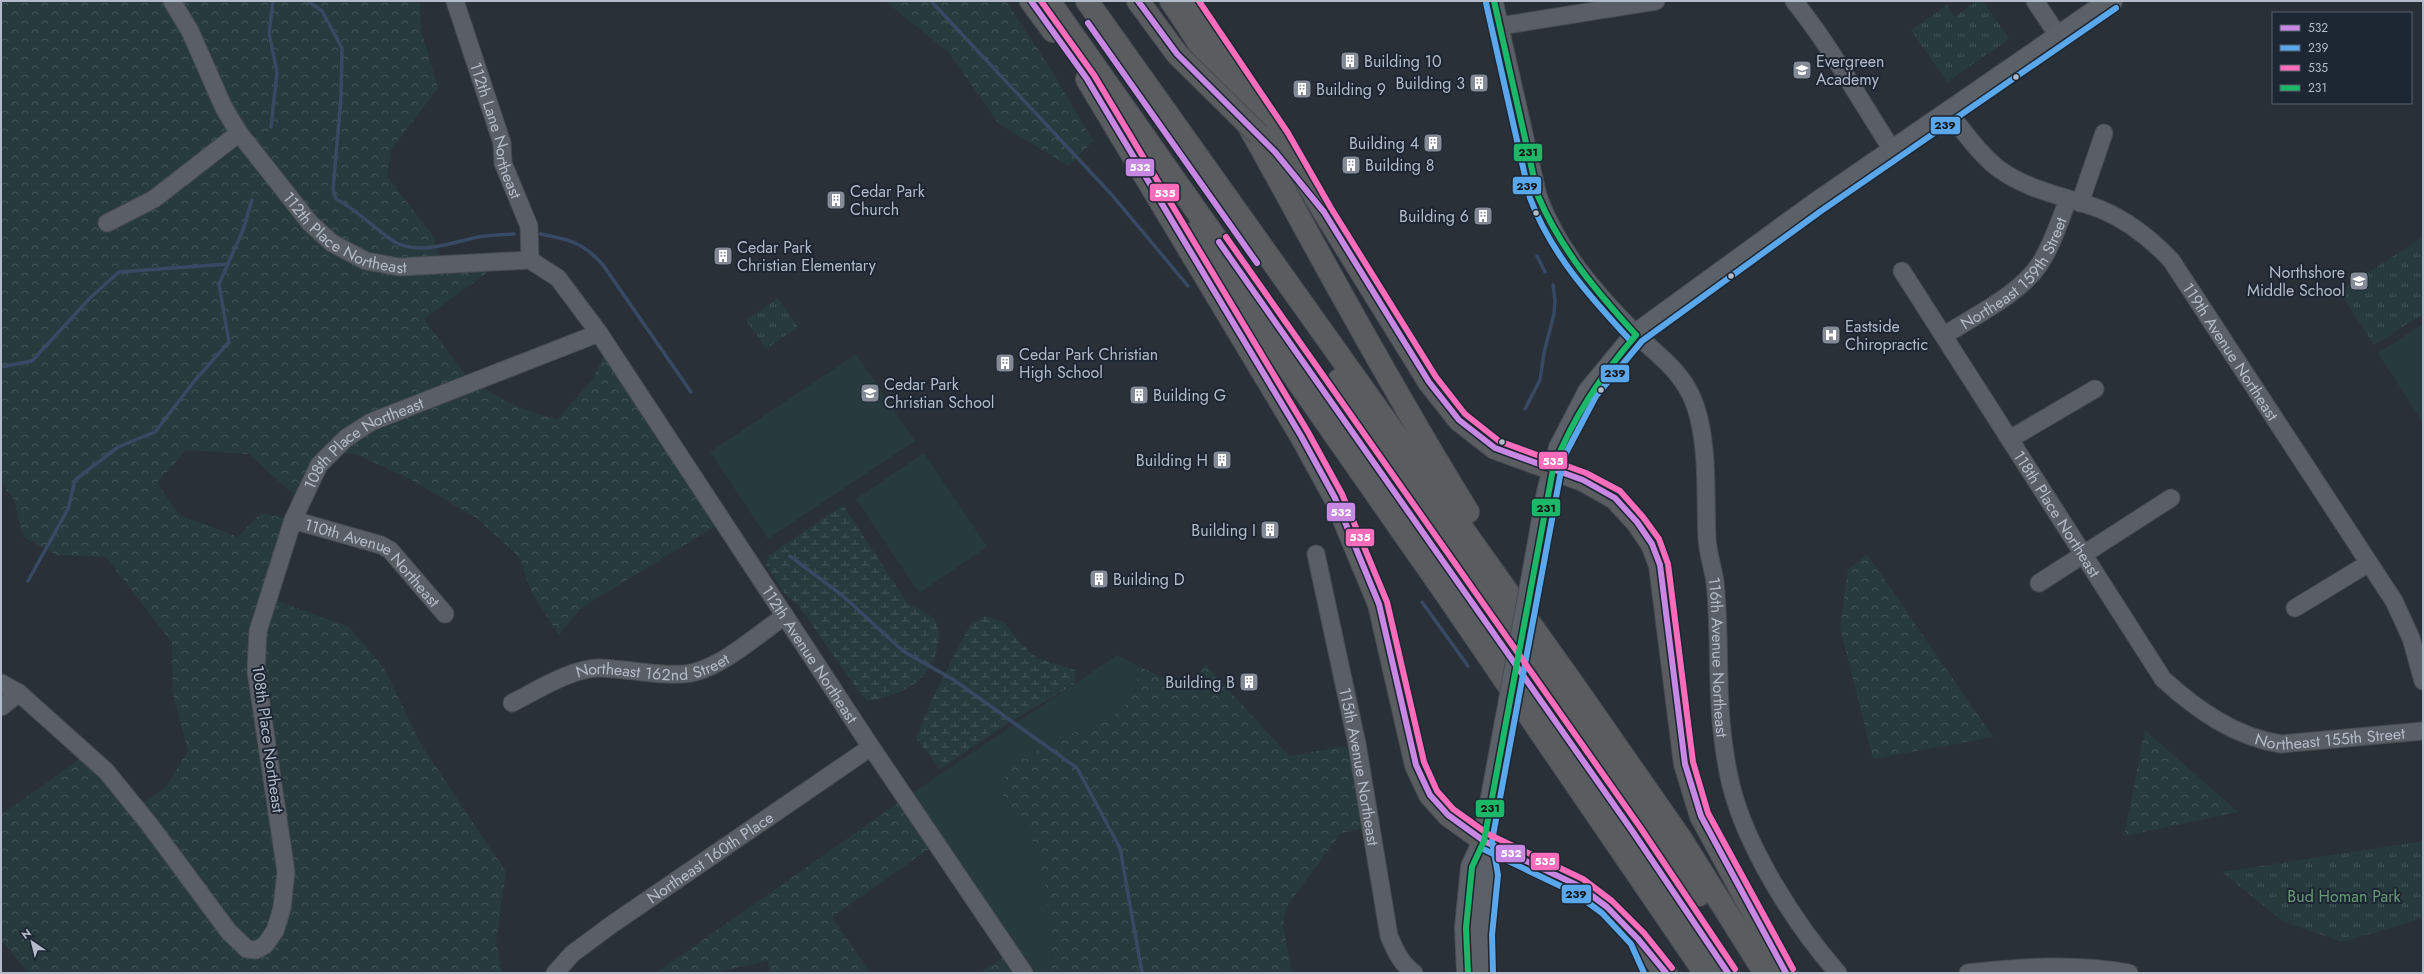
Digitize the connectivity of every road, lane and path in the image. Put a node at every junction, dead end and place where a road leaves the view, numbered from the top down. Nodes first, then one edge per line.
1 (172, 1) edge
2 (454, 1) edge
3 (1031, 1) edge
4 (1049, 1) edge
5 (1072, 1) edge
6 (1087, 1) edge
7 (1138, 1) edge
8 (1171, 1) edge
9 (1189, 1) edge
10 (1494, 1) edge
11 (1656, 1) edge
12 (1794, 1) edge
13 (2036, 1) edge
14 (2111, 1) edge
15 (1500, 26) junction
16 (2059, 37) junction
17 (1087, 79) junction
18 (1948, 112) junction
19 (239, 133) junction
20 (2104, 133) dead end
21 (1893, 151) junction
22 (2074, 201) junction
23 (1324, 212) junction
24 (108, 223) dead end
25 (530, 260) junction
26 (1902, 271) dead end
27 (599, 333) junction
28 (1636, 335) junction
29 (1945, 335) junction
30 (2095, 390) dead end
31 (2010, 439) junction
32 (1553, 469) junction
33 (2171, 498) dead end
34 (294, 520) junction
35 (1316, 554) dead end
36 (2084, 554) junction
37 (2369, 563) junction
38 (2039, 583) dead end
39 (2295, 608) dead end
40 (445, 614) dead end
41 (785, 616) junction
42 (2423, 681) edge
43 (1, 683) edge
44 (1573, 684) junction
45 (20, 692) junction
46 (512, 703) dead end
47 (1, 707) edge
48 (2423, 730) edge
49 (2237, 732) joint
50 (871, 747) junction
51 (1484, 841) junction
52 (2096, 970) edge
53 (555, 973) edge
54 (1024, 973) edge
55 (1414, 973) edge
56 (1468, 973) edge
57 (1485, 973) edge
58 (1666, 973) edge
59 (1705, 973) edge
60 (1728, 973) edge
61 (1749, 973) edge
62 (1765, 973) edge
63 (1786, 973) edge
64 (1838, 973) edge
65 (1968, 973) edge
66 (2129, 973) edge

1 - 19 street, 112th Place Northeast
2 - 25 street, 112th Lane Northeast
3 - 17 highway
4 - 60 highway
5 - 61 highway
6 - 44 highway
7 - 23 highway, bridge
8 - 44 highway
9 - 23 highway
10 - 15 street, 116th Avenue Northeast
11 - 15 street
12 - 21 street
13 - 16 street
14 - 16 main road
15 - 28 street, 116th Avenue Northeast
16 - 18 main road
17 - 51 highway
17 - 59 highway
18 - 21 main road
18 - 22 street, 119th Avenue Northeast
19 - 24 street
19 - 25 street, 112th Place Northeast
20 - 22 street, Northeast 159th Street
21 - 28 main road
22 - 29 street, Northeast 159th Street
22 - 37 street, 119th Avenue Northeast
23 - 32 highway
25 - 27 street
26 - 29 street, 118th Place Northeast
27 - 34 street, 108th Place Northeast
27 - 41 street, 112th Avenue Northeast
28 - 32 main road
28 - 64 street, 116th Avenue Northeast
29 - 31 street, 118th Place Northeast
30 - 31 street
31 - 36 street, 118th Place Northeast
32 - 51 main road, bridge
32 - 63 highway
33 - 36 street
34 - 40 street, 110th Avenue Northeast
34 - 45 street, 108th Place Northeast
35 - 55 street, 115th Avenue Northeast
36 - 38 street
36 - 49 street, 118th Place Northeast
37 - 39 street
37 - 42 street, 119th Avenue Northeast
41 - 46 street, Northeast 162nd Street
41 - 50 street, 112th Avenue Northeast
43 - 45 street, 108th Place Northeast
44 - 62 highway
45 - 47 street
48 - 49 street, Northeast 155th Street
50 - 53 street, Northeast 160th Place
50 - 54 street, 112th Avenue Northeast
51 - 56 main road
51 - 57 main road
51 - 58 highway
52 - 65 street
52 - 66 street

